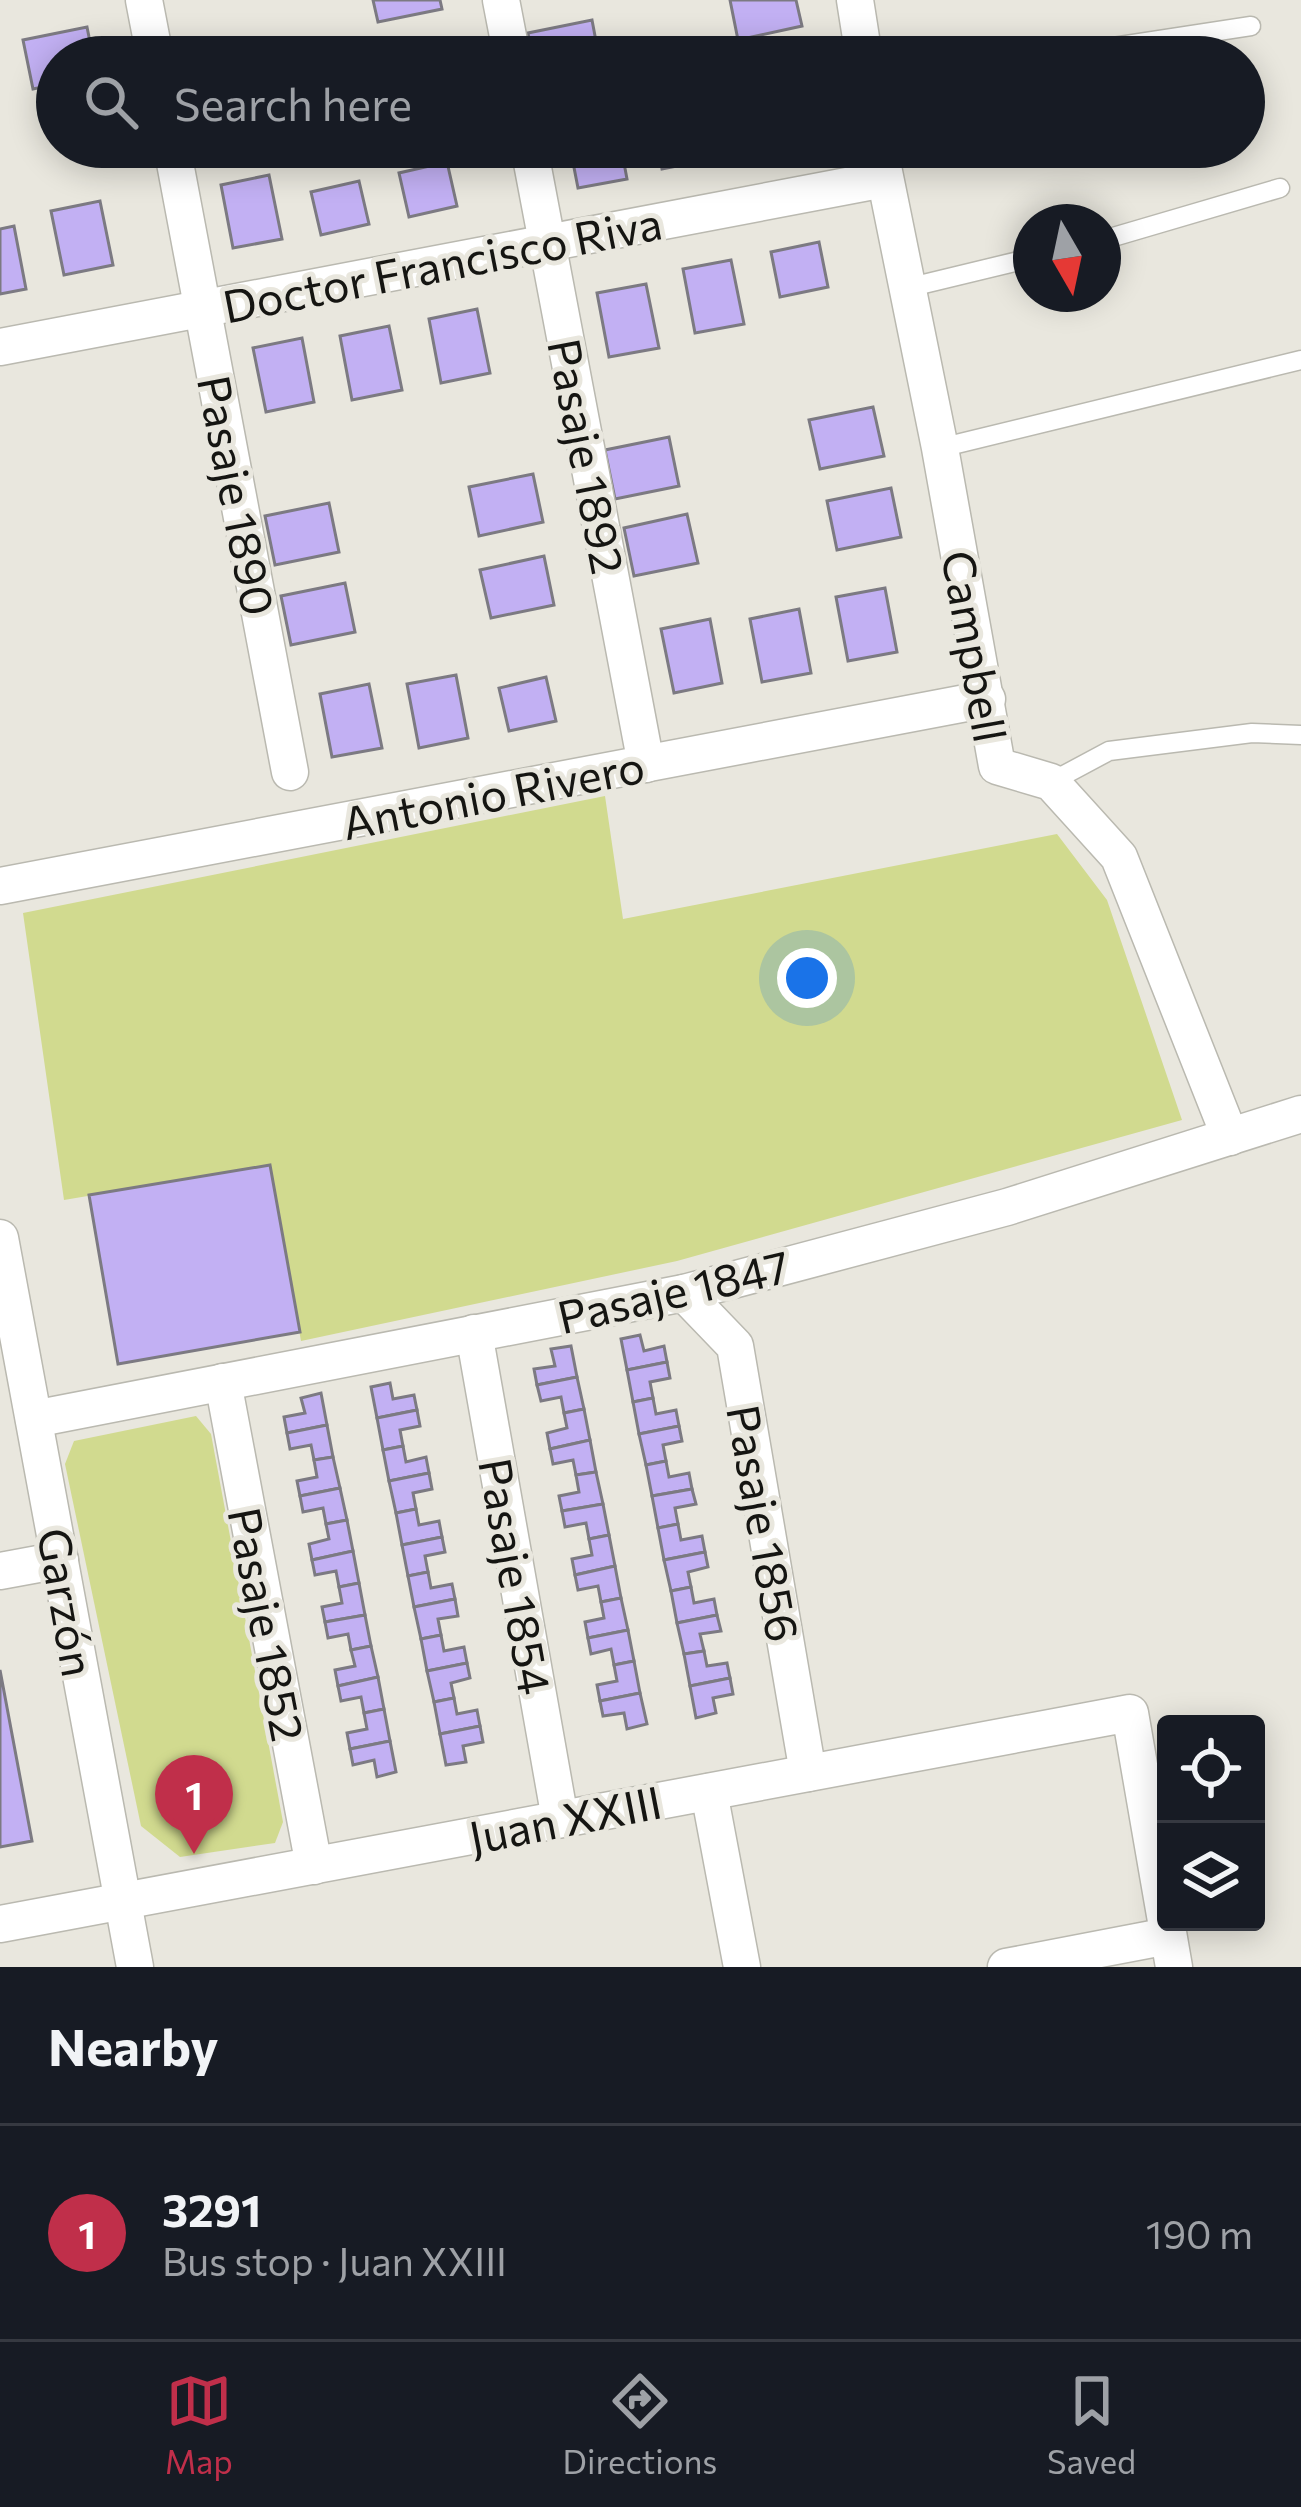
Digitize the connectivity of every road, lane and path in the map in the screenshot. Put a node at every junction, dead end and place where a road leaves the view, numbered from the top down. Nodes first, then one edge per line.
1 (144, 0) edge
2 (501, 0) edge
3 (855, 0) edge
4 (1251, 26) dead end
5 (151, 36) edge
6 (508, 36) edge
7 (861, 36) edge
8 (1186, 36) edge
9 (176, 168) edge
10 (533, 168) edge
11 (861, 168) edge
12 (883, 168) edge
13 (1280, 188) dead end
14 (1121, 235) edge
15 (547, 244) junction
16 (1013, 262) edge
17 (907, 288) junction
18 (202, 309) junction
19 (0, 347) edge
20 (1301, 361) edge
21 (940, 448) junction
22 (987, 699) junction
23 (1301, 735) edge
24 (646, 764) junction
25 (290, 772) dead end
26 (1051, 782) junction
27 (0, 886) edge
28 (1301, 1114) edge
29 (1230, 1137) junction
30 (0, 1238) edge
31 (684, 1293) junction
32 (474, 1333) junction
33 (223, 1382) junction
34 (34, 1419) junction
35 (60, 1560) junction
36 (0, 1571) edge
37 (808, 1773) junction
38 (709, 1792) junction
39 (560, 1819) junction
40 (314, 1865) junction
41 (123, 1901) junction
42 (0, 1924) edge
43 (1171, 1952) edge
44 (135, 1967) edge
45 (742, 1967) edge
46 (1006, 1967) edge

1 - 5 street
2 - 6 street
3 - 7 street
4 - 8 lane
9 - 18 street, Pasaje 1890
10 - 15 street, Pasaje 1892
11 - 15 street, Doctor Francisco Riva
12 - 17 street, Campbell
13 - 14 lane
15 - 18 street, Doctor Francisco Riva
15 - 24 street, Pasaje 1892
16 - 17 lane
17 - 21 street, Campbell
18 - 19 street, Doctor Francisco Riva
18 - 25 street, Pasaje 1890
20 - 21 lane
21 - 22 street, Campbell
22 - 24 street, Antonio Rivero
22 - 26 street, Campbell
23 - 26 lane
24 - 27 street, Antonio Rivero
26 - 29 street, Campbell
28 - 29 street, Pasaje 1847
29 - 31 street, Pasaje 1847
30 - 34 street, Garzón
31 - 32 street, Pasaje 1847
31 - 37 street, Pasaje 1856
32 - 33 street, Pasaje 1847
32 - 39 street, Pasaje 1854
33 - 34 street, Pasaje 1847
33 - 40 street, Pasaje 1852
34 - 35 street, Garzón
35 - 36 street
35 - 41 street, Garzón
37 - 38 street, Juan XXIII
37 - 43 street, Juan XXIII
38 - 39 street, Juan XXIII
38 - 45 street
39 - 40 street, Juan XXIII
40 - 41 street, Juan XXIII
41 - 42 street, Juan XXIII
41 - 44 street, Garzón
43 - 46 street

